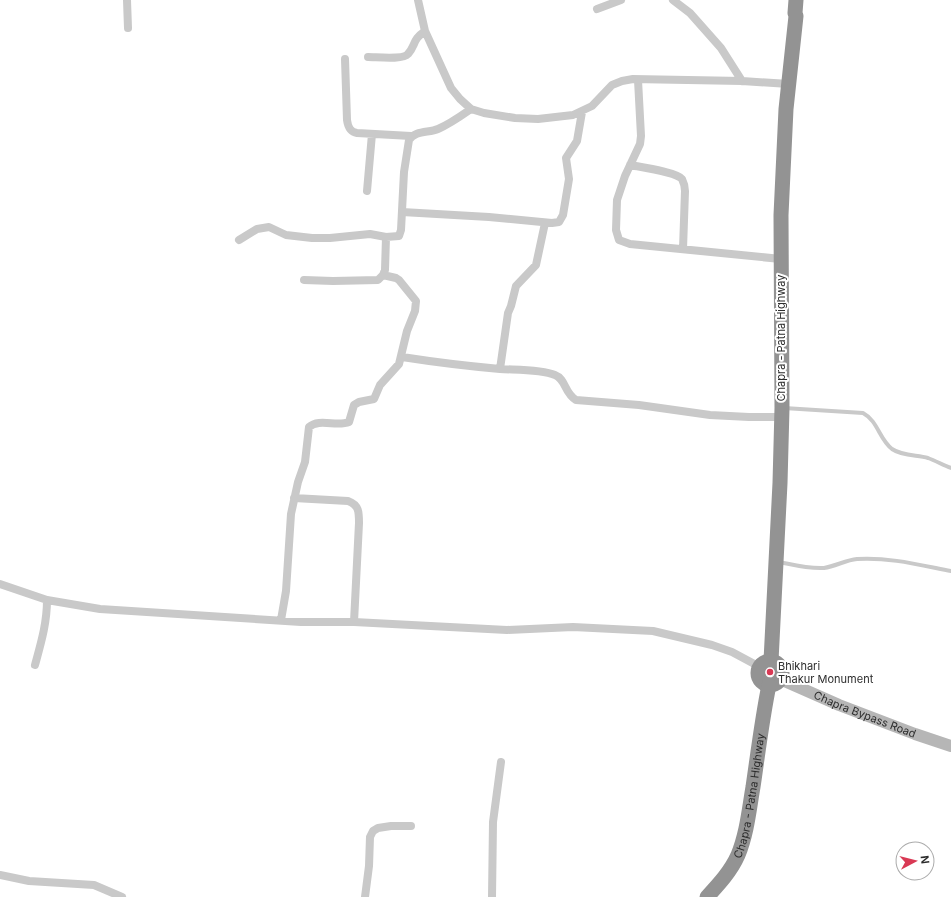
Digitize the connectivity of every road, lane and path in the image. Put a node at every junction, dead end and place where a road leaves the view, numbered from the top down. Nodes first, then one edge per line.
1 (127, 0) edge
2 (418, 0) edge
3 (621, 0) edge
4 (673, 0) edge
5 (796, 0) edge
6 (799, 0) edge
7 (597, 9) dead end
8 (796, 16) junction
9 (128, 28) dead end
10 (425, 31) junction
11 (368, 57) dead end
12 (345, 59) dead end
13 (638, 80) junction
14 (742, 81) junction
15 (789, 84) junction
16 (471, 109) junction
17 (582, 112) junction
18 (372, 134) junction
19 (412, 136) junction
20 (630, 165) junction
21 (367, 191) dead end
22 (402, 212) junction
23 (545, 223) junction
24 (386, 237) junction
25 (239, 240) dead end
26 (683, 249) junction
27 (781, 259) junction
28 (384, 275) junction
29 (304, 280) dead end
30 (402, 357) junction
31 (500, 369) junction
32 (782, 413) junction
33 (951, 468) edge
34 (294, 498) junction
35 (777, 562) junction
36 (951, 571) edge
37 (0, 584) edge
38 (47, 600) junction
39 (281, 620) junction
40 (354, 622) junction
41 (766, 664) junction
42 (35, 665) dead end
43 (774, 682) junction
44 (951, 746) edge
45 (501, 762) dead end
46 (411, 826) dead end
47 (0, 875) edge
48 (122, 897) edge
49 (365, 897) edge
50 (492, 897) edge
51 (708, 897) edge

1 - 9 street
2 - 10 street
3 - 7 street
4 - 14 street
5 - 8 highway, Chapra - Patna Highway
6 - 8 highway, Chapra - Patna Highway
8 - 15 highway, Chapra - Patna Highway
10 - 11 street
10 - 16 street
12 - 18 street
13 - 14 street
13 - 17 street
13 - 20 street
14 - 15 street
15 - 27 highway, Chapra - Patna Highway
16 - 17 street
16 - 19 street
17 - 23 street
18 - 19 street
18 - 21 street
19 - 22 street
20 - 26 street
20 - 26 street
22 - 23 street
22 - 24 street
23 - 31 street
24 - 25 street
24 - 28 street
26 - 27 street
27 - 32 highway, Chapra - Patna Highway
28 - 29 street
28 - 30 street
30 - 31 street
30 - 34 street
31 - 32 street
32 - 33 lane
32 - 35 highway, Chapra - Patna Highway
34 - 39 street
34 - 40 street
35 - 36 lane
35 - 41 highway, Chapra - Patna Highway
37 - 38 street
38 - 39 street
38 - 42 street
39 - 40 street
40 - 41 street
41 - 43 highway
41 - 43 highway
43 - 44 street, Chapra Bypass Road
43 - 51 highway, Chapra - Patna Highway
45 - 50 street
46 - 49 street
47 - 48 street

